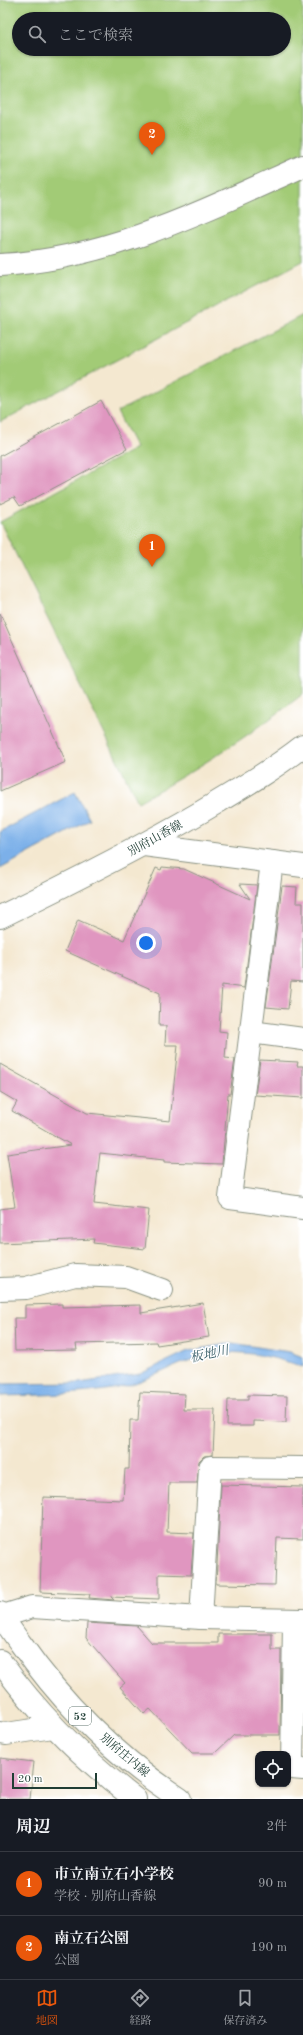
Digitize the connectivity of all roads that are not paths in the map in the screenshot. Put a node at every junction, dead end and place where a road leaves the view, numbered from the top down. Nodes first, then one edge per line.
1 (303, 166) edge
2 (0, 265) edge
3 (303, 746) edge
4 (144, 844) junction
5 (272, 862) junction
6 (303, 866) edge
7 (0, 917) edge
8 (251, 1032) junction
9 (303, 1039) edge
10 (303, 1208) edge
11 (0, 1289) edge
12 (162, 1290) dead end
13 (303, 1468) edge
14 (0, 1615) edge
15 (201, 1618) junction
16 (298, 1620) edge
17 (0, 1660) edge
18 (53, 1727) junction
19 (0, 1733) edge
20 (303, 1769) edge
21 (135, 1799) edge
22 (179, 1799) edge

1 - 2 street
3 - 4 street, 別府山香線
4 - 5 street
4 - 7 street, 別府山香線
5 - 6 street
5 - 8 street
8 - 9 street
8 - 10 street
11 - 12 street
13 - 15 street
14 - 15 street
14 - 22 street, 別府庄内線 / 52
15 - 16 street
16 - 20 street
17 - 18 street, 52
18 - 19 street
18 - 21 street, 52

